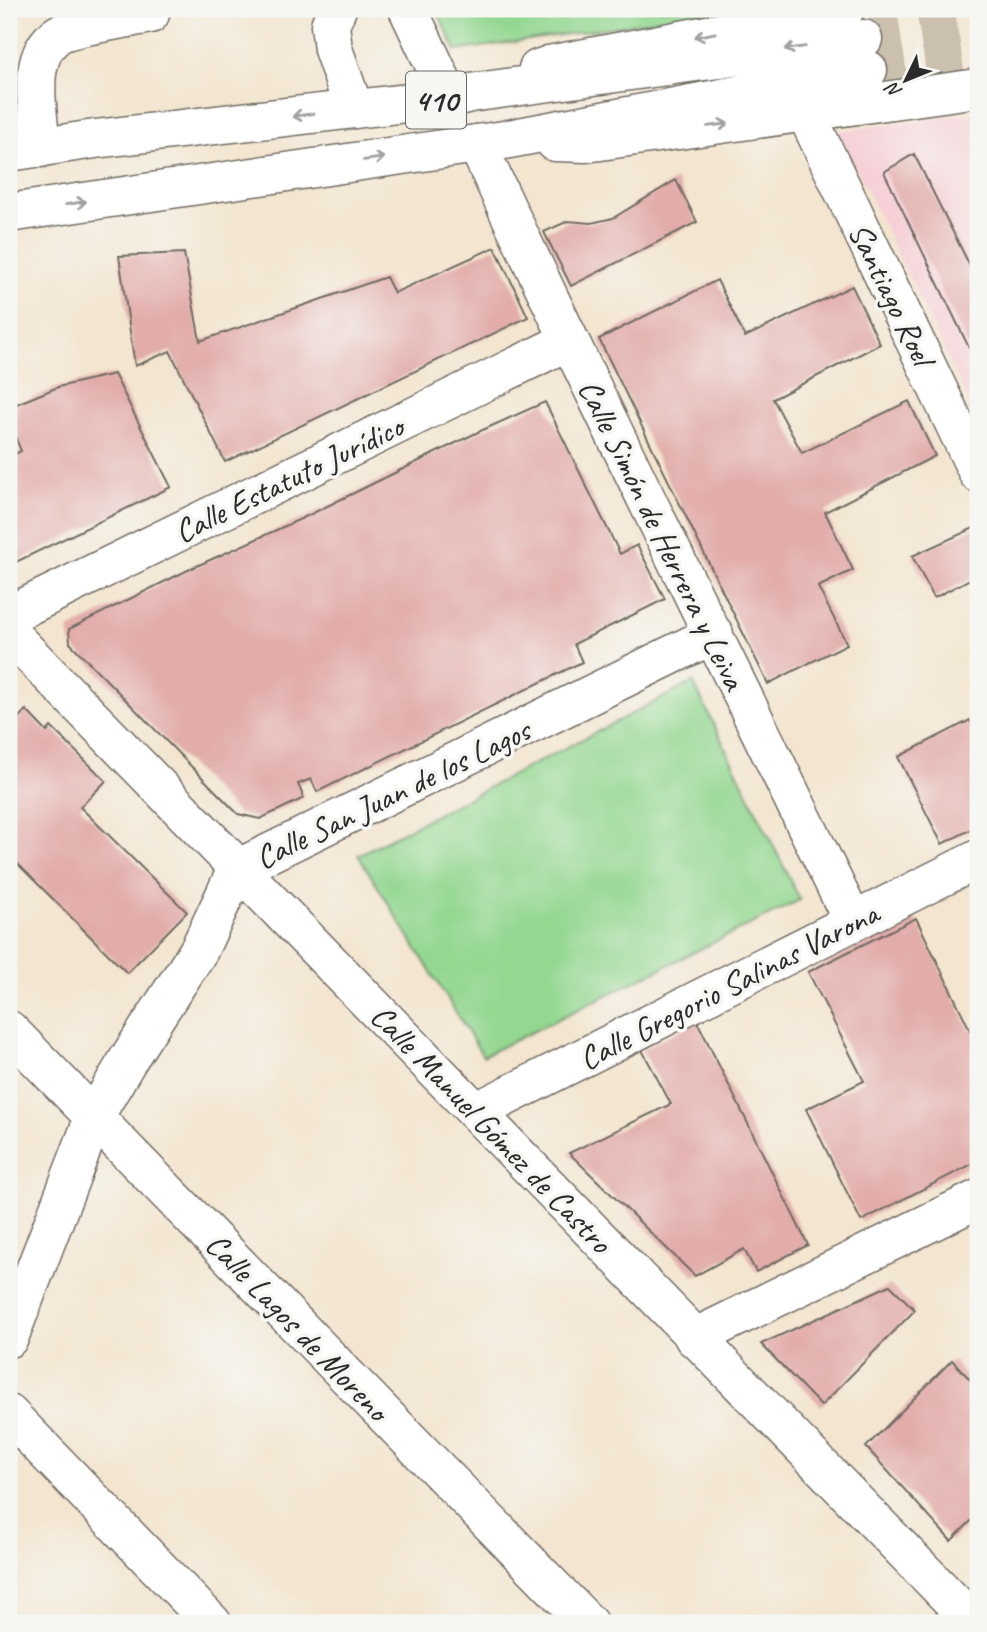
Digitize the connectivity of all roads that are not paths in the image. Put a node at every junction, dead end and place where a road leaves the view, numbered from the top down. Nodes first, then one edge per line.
1 (337, 9) edge
2 (408, 9) edge
3 (150, 14) dead end
4 (757, 17) edge
5 (843, 28) edge
6 (978, 88) edge
7 (460, 96) junction
8 (354, 109) junction
9 (806, 113) junction
10 (491, 142) junction
11 (25, 150) edge
12 (9, 213) edge
13 (568, 341) junction
14 (978, 473) edge
15 (9, 615) edge
16 (9, 633) edge
17 (714, 634) junction
18 (978, 859) edge
19 (237, 869) junction
20 (853, 922) junction
21 (9, 1030) edge
22 (477, 1111) junction
23 (94, 1117) junction
24 (978, 1199) edge
25 (9, 1338) edge
26 (694, 1338) junction
27 (9, 1414) edge
28 (212, 1623) edge
29 (588, 1623) edge
30 (975, 1623) edge

1 - 8 street
2 - 7 street
3 - 11 street
4 - 5 street
4 -> 7 street
5 -> 7 street, 410
5 - 10 street, 410
6 - 9 street
7 - 8 street, 410
8 -> 11 street, 410
10 -> 9 street
9 - 14 street, Santiago Roel
12 -> 10 street, 410
10 - 13 street, Calle Simón de Herrera y Leiva
13 - 15 street, Calle Estatuto Jurídico
13 - 17 street, Calle Simón de Herrera y Leiva
16 - 19 street, Calle Manuel Gómez de Castro
17 - 19 street, Calle San Juan de los Lagos
17 - 20 street, Calle Simón de Herrera y Leiva
18 - 20 street, Calle Gregorio Salinas Varona
19 - 22 street, Calle Manuel Gómez de Castro
19 - 23 street, Calle San Juan de los Lagos
20 - 22 street, Calle Gregorio Salinas Varona
21 - 23 street, Calle Lagos de Moreno
22 - 26 street, Calle Manuel Gómez de Castro
23 - 25 street, Calle San Juan de los Lagos
23 - 29 street, Calle Lagos de Moreno
24 - 26 street
26 - 30 street, Calle Manuel Gómez de Castro
27 - 28 street

